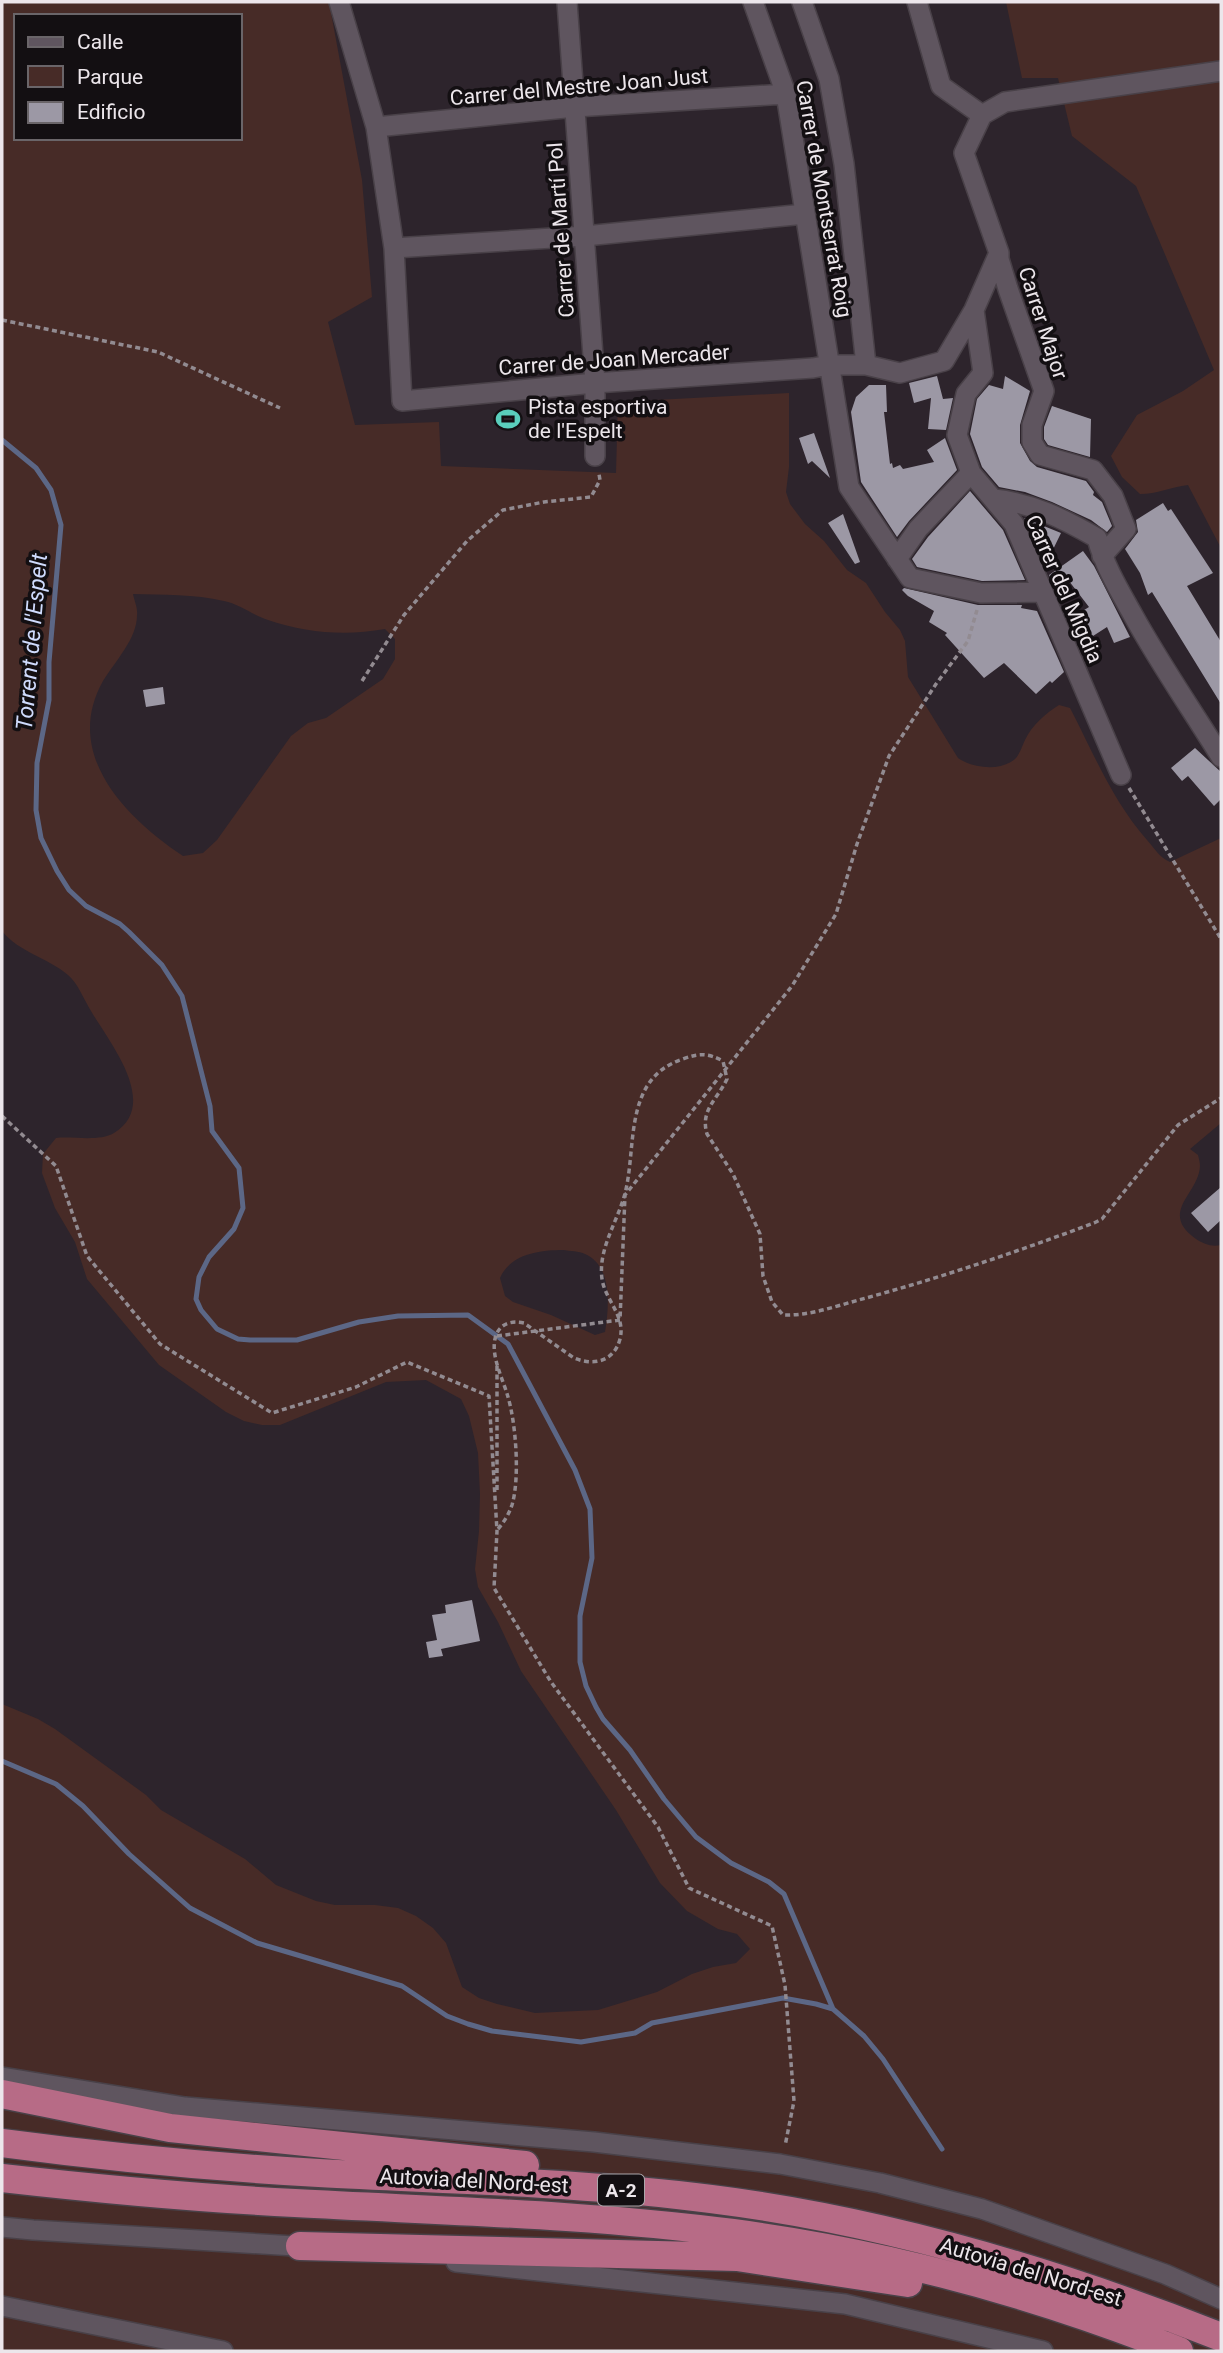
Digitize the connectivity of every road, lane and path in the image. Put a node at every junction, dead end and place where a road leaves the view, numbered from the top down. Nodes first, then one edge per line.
1 (339, 2) edge
2 (567, 2) edge
3 (754, 2) edge
4 (802, 2) edge
5 (917, 2) edge
6 (1221, 72) edge
7 (786, 94) junction
8 (575, 107) junction
9 (982, 115) junction
10 (376, 127) junction
11 (805, 214) junction
12 (585, 236) junction
13 (394, 247) junction
14 (999, 253) junction
15 (974, 310) junction
16 (2, 320) edge
17 (829, 365) junction
18 (866, 365) junction
19 (595, 383) junction
20 (280, 408) dead end
21 (595, 456) joint
22 (971, 473) junction
23 (994, 499) junction
24 (1102, 556) junction
25 (897, 559) junction
26 (1042, 592) junction
27 (981, 593) junction
28 (362, 681) dead end
29 (1221, 757) edge
30 (1121, 775) joint
31 (1221, 939) edge
32 (726, 1070) junction
33 (1221, 1098) edge
34 (2, 1116) edge
35 (625, 1195) junction
36 (620, 1320) junction
37 (497, 1335) junction
38 (496, 1531) junction
39 (2, 2077) edge
40 (2, 2094) edge
41 (2, 2143) edge
42 (780, 2164) junction
43 (2, 2178) edge
44 (709, 2199) junction
45 (2, 2227) edge
46 (300, 2246) junction
47 (1221, 2299) edge
48 (1047, 2304) junction
49 (2, 2306) edge
50 (1221, 2337) edge
51 (223, 2351) edge
52 (1043, 2351) edge
53 (1179, 2351) edge

1 - 10 street
2 - 8 street, Carrer de Martí Pol
3 - 7 street, Carrer de Montserrat Roig
4 - 18 street, Carrer de Montserrat Roig
5 - 9 street
6 - 9 street
7 - 8 street, Carrer del Mestre Joan Just
7 - 11 street, Carrer de Montserrat Roig
8 - 10 street, Carrer del Mestre Joan Just
8 - 12 street, Carrer de Martí Pol
9 - 14 street, Carrer Major
10 - 13 street
11 - 12 street
11 - 17 street, Carrer de Montserrat Roig
12 - 13 street
12 - 19 street, Carrer de Martí Pol
13 - 19 street, Carrer de Joan Mercader
14 - 15 street, Carrer Major
14 - 24 street, Carrer Major
15 - 18 street, Carrer Major
15 - 22 street, Carrer del Migdia
16 - 20 path
17 - 18 street, Carrer de Joan Mercader
17 - 19 street, Carrer de Joan Mercader
17 - 25 street, Carrer de Montserrat Roig
19 - 21 street, Carrer de Martí Pol
21 - 28 path
22 - 23 street, Carrer del Migdia
22 - 25 street
23 - 24 street
23 - 26 street, Carrer del Migdia
24 - 29 street
25 - 27 street, Carrer de Montserrat Roig
26 - 27 street, Carrer de Montserrat Roig
26 - 30 street, Carrer del Migdia
27 - 32 path
30 - 31 path
32 - 33 path
32 - 35 path
32 - 35 path
34 - 38 path
35 - 36 path
35 - 36 path
36 - 37 path
36 - 37 path
37 - 38 path
37 - 38 path
38 - 42 path
39 - 42 street
40 - 44 highway
41 - 44 highway, Autovia del Nord-est / A-2
42 - 47 street
43 - 48 highway, Autovia del Nord-est / A-2
44 - 50 highway, Autovia del Nord-est / A-2
45 - 46 street
46 - 48 highway
46 - 52 street
48 - 53 highway, Autovia del Nord-est / A-2
49 - 51 street

